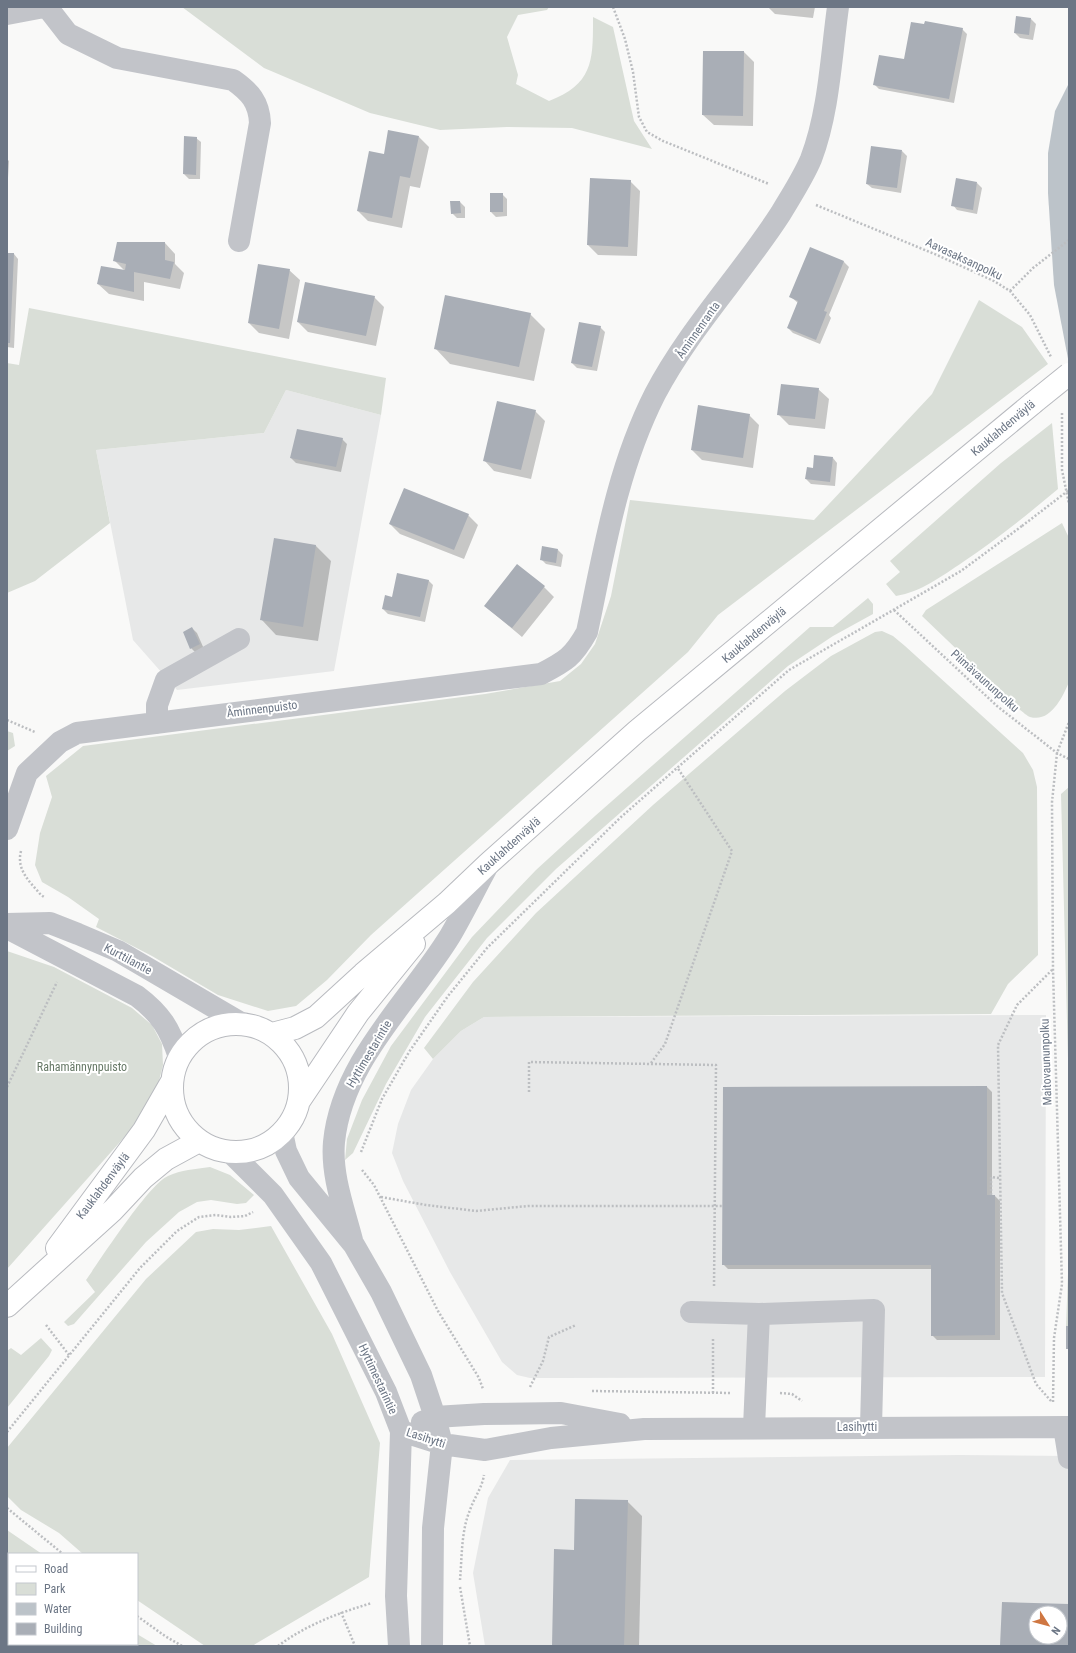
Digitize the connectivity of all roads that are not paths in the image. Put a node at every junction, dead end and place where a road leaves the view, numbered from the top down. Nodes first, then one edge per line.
1 (44, 7) edge
2 (47, 7) edge
3 (838, 7) edge
4 (7, 14) edge
5 (239, 241) dead end
6 (1069, 374) edge
7 (239, 639) dead end
8 (568, 660) joint
9 (157, 722) junction
10 (7, 829) edge
11 (488, 864) junction
12 (447, 904) junction
13 (7, 924) edge
14 (7, 928) edge
15 (240, 1023) junction
16 (272, 1034) junction
17 (179, 1057) junction
18 (171, 1083) junction
19 (299, 1101) junction
20 (282, 1132) junction
21 (199, 1141) junction
22 (230, 1152) junction
23 (354, 1245) junction
24 (28, 1286) junction
25 (7, 1306) edge
26 (691, 1312) dead end
27 (759, 1314) junction
28 (435, 1417) junction
29 (754, 1427) junction
30 (871, 1427) junction
31 (1067, 1427) edge
32 (644, 1428) junction
33 (401, 1431) junction
34 (442, 1444) junction
35 (1069, 1458) edge
36 (428, 1645) edge
37 (400, 1646) edge

1 - 4 street
2 - 5 street
3 - 8 street, Åminnenranta
6 - 11 main road, Kauklahdenväylä, bridge
7 - 9 street
8 - 9 street, Åminnenpuisto
9 - 10 street, Åminnenpuisto
11 - 12 main road, Kauklahdenväylä
11 - 23 street, Hyttimestarintie
12 - 16 main road, Kauklahdenväylä
12 - 19 main road, Kauklahdenväylä
13 - 15 street, Kurttilantie
14 - 17 street
15 - 16 main road
15 - 17 main road
16 - 19 main road
17 - 18 main road
18 - 21 main road
18 - 24 main road, Kauklahdenväylä
19 - 20 main road
20 - 22 main road
20 - 23 street, Hyttimestarintie
21 - 22 main road
21 - 24 main road, Kauklahdenväylä
22 - 33 street, Hyttimestarintie
23 - 28 street, Hyttimestarintie
24 - 25 main road, Kauklahdenväylä
26 - 27 street
27 - 29 street
27 - 30 street
28 - 32 street, Lasihytti
28 - 33 street, Lasihytti
28 - 34 street, Hyttimestarintie
29 - 30 street, Lasihytti
29 - 32 street, Lasihytti
30 - 31 street, Lasihytti
31 - 35 street
32 - 34 street, Lasihytti
33 - 34 street, Lasihytti
33 - 37 street, Hyttimestarintie
34 - 36 street, Hyttimestarintie

